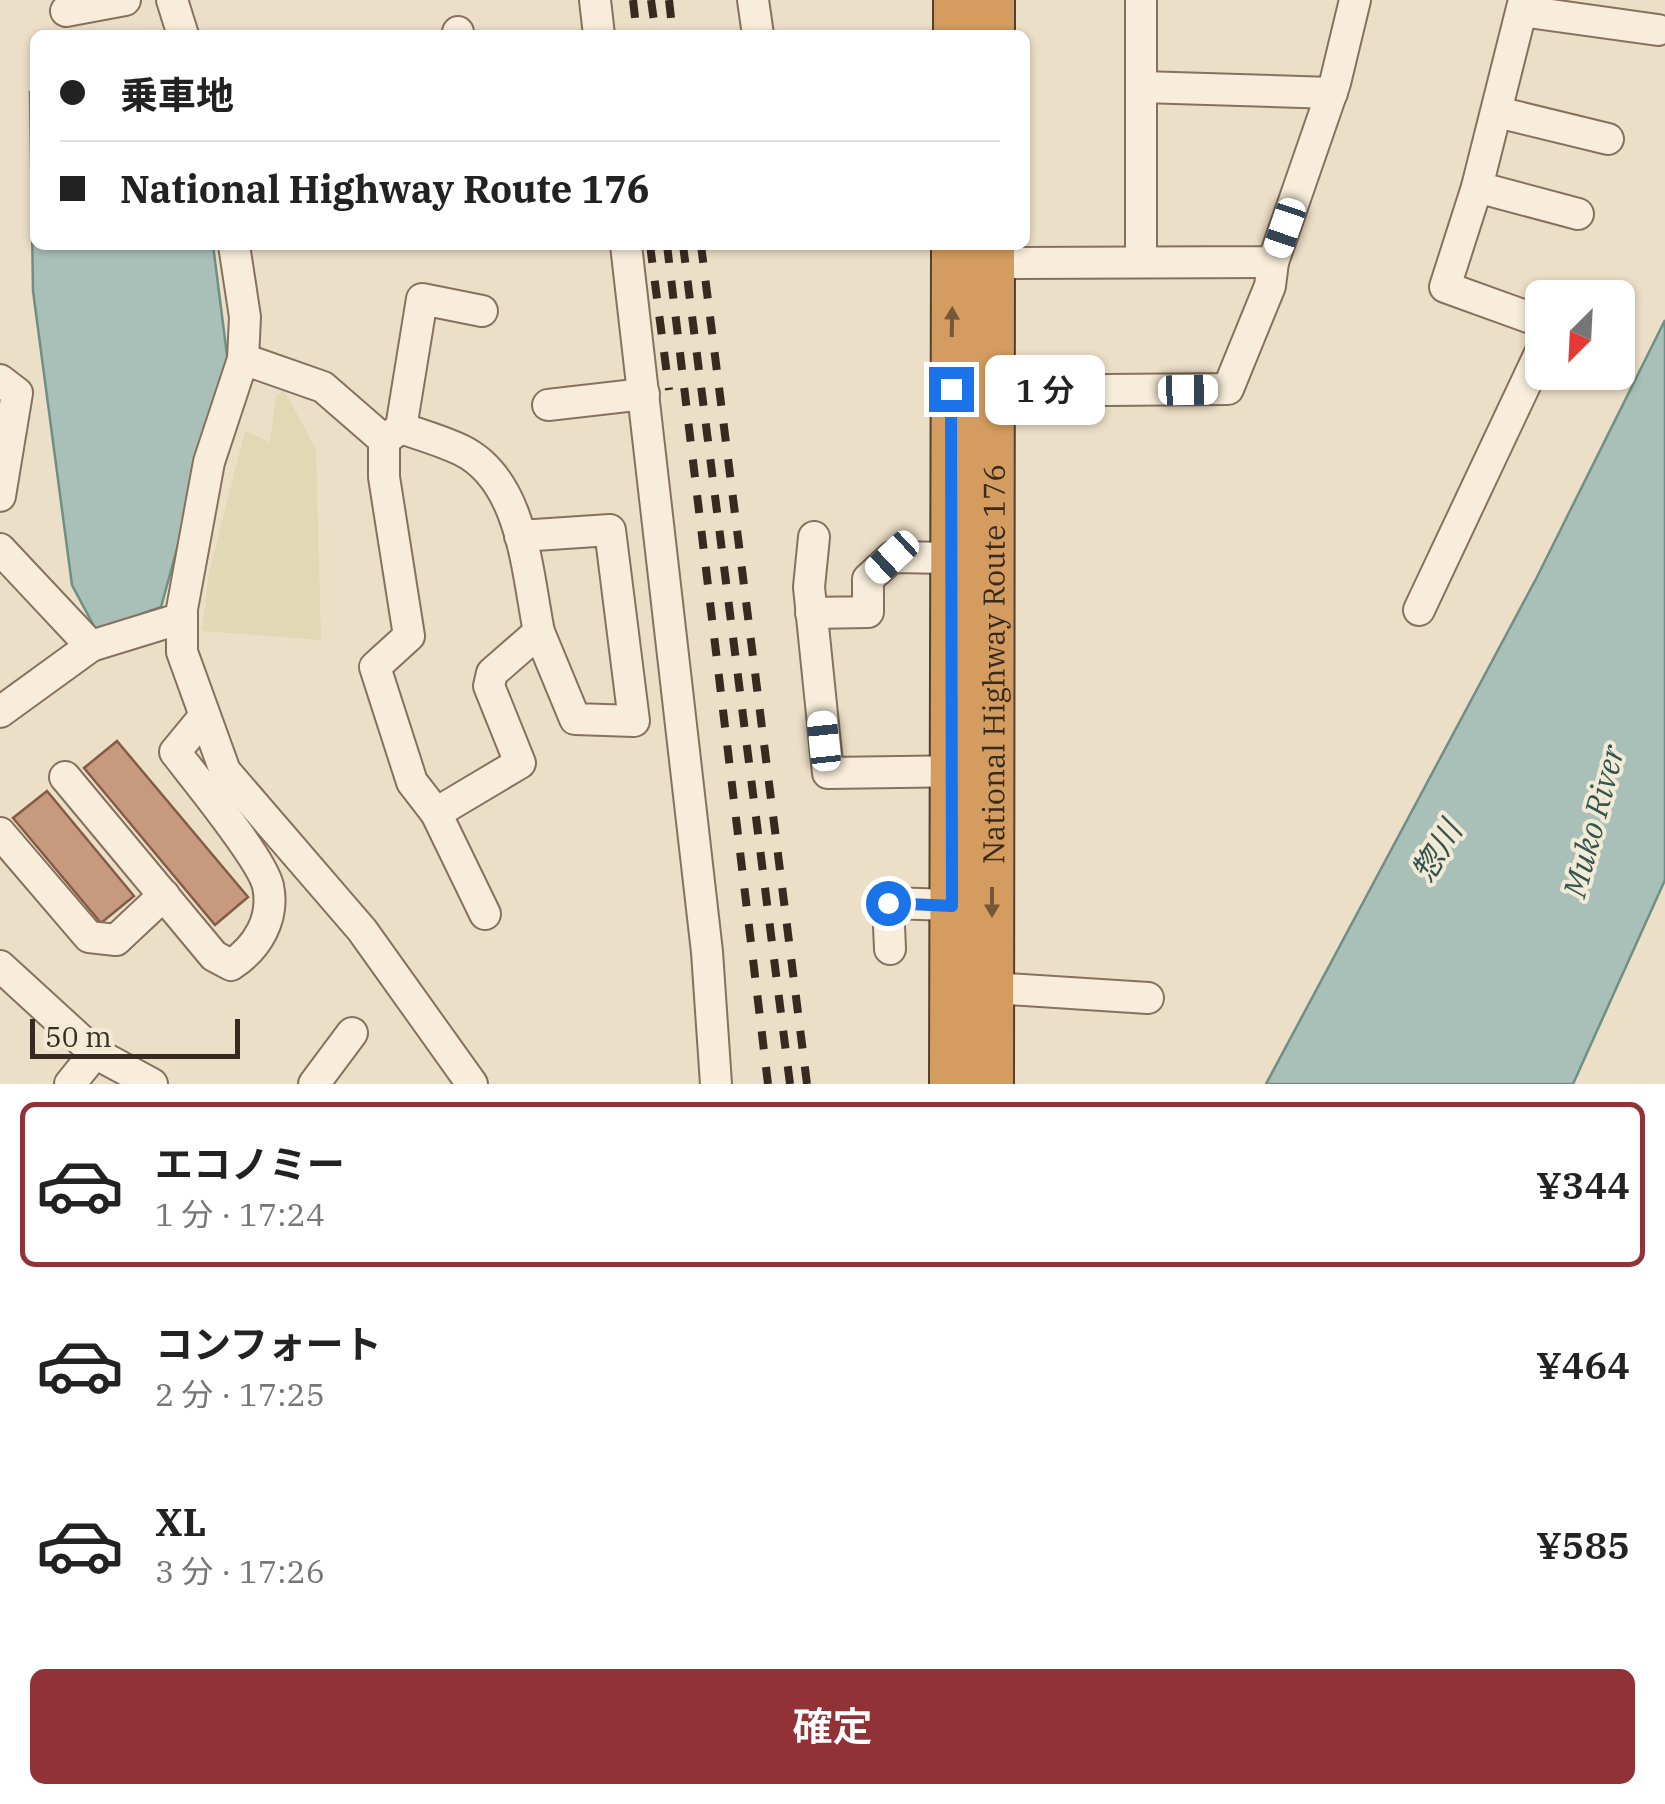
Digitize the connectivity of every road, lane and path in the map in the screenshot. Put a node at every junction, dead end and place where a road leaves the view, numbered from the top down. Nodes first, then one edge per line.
1 (125, 0) edge
2 (595, 0) edge
3 (753, 0) edge
4 (956, 0) edge
5 (993, 0) edge
6 (1140, 0) edge
7 (1354, 0) edge
8 (1523, 5) edge
9 (66, 10) dead end
10 (1643, 19) edge
11 (599, 30) edge
12 (757, 30) edge
13 (955, 30) edge
14 (993, 30) edge
15 (1142, 86) junction
16 (1332, 93) junction
17 (1497, 112) junction
18 (1608, 139) dead end
19 (1477, 187) junction
20 (1578, 214) dead end
21 (235, 250) edge
22 (627, 250) edge
23 (953, 250) edge
24 (992, 254) edge
25 (1142, 260) junction
26 (1273, 262) junction
27 (482, 311) dead end
28 (1525, 316) edge
29 (243, 359) junction
30 (0, 380) edge
31 (1525, 385) edge
32 (989, 392) junction
33 (644, 394) junction
34 (548, 405) dead end
35 (392, 434) junction
36 (0, 496) edge
37 (520, 536) junction
38 (814, 537) dead end
39 (0, 549) edge
40 (950, 558) junction
41 (1419, 610) dead end
42 (811, 613) junction
43 (182, 618) junction
44 (539, 632) junction
45 (91, 646) junction
46 (0, 712) edge
47 (202, 718) junction
48 (972, 770) junction
49 (65, 778) dead end
50 (436, 813) junction
51 (0, 833) edge
52 (164, 895) junction
53 (952, 906) junction
54 (485, 914) dead end
55 (890, 949) dead end
56 (0, 966) edge
57 (992, 988) junction
58 (1148, 998) dead end
59 (352, 1033) dead end
60 (95, 1053) junction
61 (70, 1084) edge
62 (152, 1084) edge
63 (314, 1084) edge
64 (472, 1084) edge
65 (716, 1084) edge
66 (951, 1084) edge
67 (992, 1084) edge

1 - 9 street
2 - 11 street
3 - 12 street
4 - 13 highway
5 - 14 highway
6 - 15 street
7 - 16 street
8 - 10 street
8 - 17 street
15 - 16 street
15 - 25 street
16 - 26 street
17 - 18 street
17 - 19 street
19 - 20 street
19 - 28 street
21 - 29 street
22 - 33 street
40 -> 23 highway, National Highway Route 176
24 - 25 street
24 - 32 highway, National Highway Route 176
25 - 26 street
26 - 32 street
27 - 35 street
29 - 35 street
29 - 43 street
30 - 36 street
31 - 41 street
32 - 48 highway, National Highway Route 176
33 - 34 street
33 - 65 street
35 - 37 street
35 - 50 street
37 - 44 street
37 - 44 street
38 - 42 street
39 - 45 street
40 - 42 street
40 - 48 highway, National Highway Route 176
42 - 48 street
43 - 45 street
43 - 47 street
44 - 50 street
45 - 46 street
47 - 52 street
47 - 64 street
48 - 53 highway, National Highway Route 176
48 -> 57 highway, National Highway Route 176
49 - 52 street
50 - 54 street
51 - 52 street
53 - 55 street
53 - 66 highway, National Highway Route 176
56 - 60 street
57 - 58 street
57 - 67 highway, National Highway Route 176
59 - 63 street
60 - 61 street
60 - 62 street

